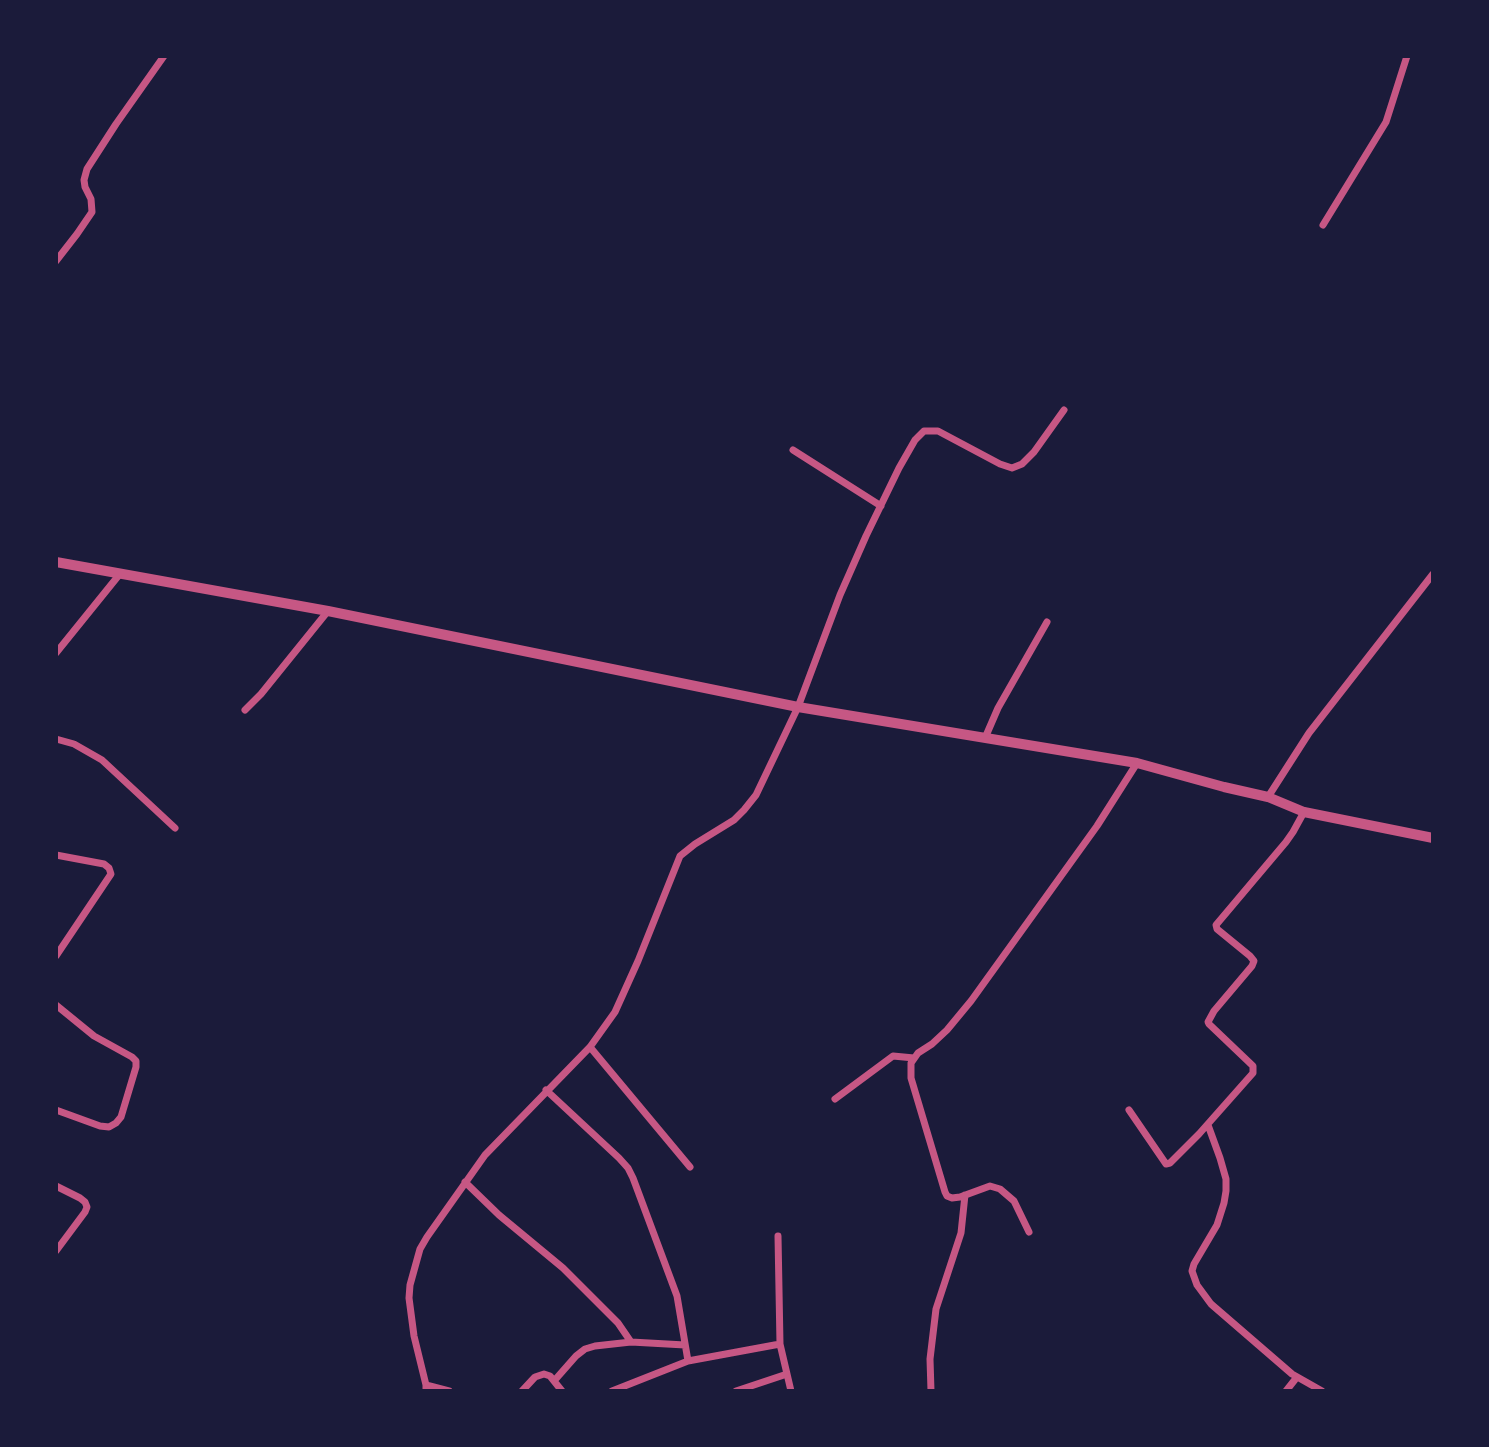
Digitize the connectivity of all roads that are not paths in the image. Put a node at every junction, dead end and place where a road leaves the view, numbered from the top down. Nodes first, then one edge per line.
1 (164, 56) edge
2 (1407, 56) edge
3 (1323, 225) dead end
4 (56, 261) edge
5 (1064, 410) dead end
6 (793, 450) dead end
7 (880, 506) junction
8 (56, 562) edge
9 (1433, 574) edge
10 (119, 575) junction
11 (328, 611) junction
12 (1047, 622) dead end
13 (56, 653) edge
14 (798, 706) junction
15 (245, 710) dead end
16 (985, 738) junction
17 (56, 739) edge
18 (1137, 763) junction
19 (1268, 797) junction
20 (1304, 812) junction
21 (175, 828) dead end
22 (1433, 838) edge
23 (56, 855) edge
24 (56, 956) edge
25 (56, 1005) edge
26 (590, 1047) junction
27 (914, 1058) junction
28 (547, 1090) junction
29 (835, 1100) dead end
30 (56, 1110) edge
31 (1129, 1110) dead end
32 (1208, 1125) junction
33 (690, 1167) dead end
34 (465, 1182) junction
35 (56, 1186) edge
36 (965, 1195) junction
37 (1029, 1232) dead end
38 (778, 1236) dead end
39 (56, 1251) edge
40 (631, 1342) junction
41 (780, 1343) junction
42 (685, 1345) junction
43 (688, 1361) junction
44 (787, 1374) junction
45 (1297, 1377) junction
46 (554, 1381) junction
47 (426, 1388) edge
48 (449, 1391) edge
49 (522, 1391) edge
50 (562, 1391) edge
51 (612, 1391) edge
52 (736, 1391) edge
53 (791, 1391) edge
54 (931, 1391) edge
55 (1286, 1391) edge
56 (1322, 1391) edge

1 - 4 street
2 - 3 street
5 - 7 street
6 - 7 street
7 - 14 street
8 - 10 street
9 - 19 street
10 - 11 street
10 - 13 street
11 - 14 street
11 - 15 street
12 - 16 street
14 - 16 street
14 - 26 street
16 - 18 street
17 - 21 street
18 - 19 street
18 - 27 street
19 - 20 street
20 - 22 street
20 - 32 street
23 - 24 street
25 - 30 street
26 - 28 street
26 - 33 street
27 - 29 street
27 - 36 street
28 - 34 street
28 - 42 street
31 - 32 street
32 - 45 street
34 - 40 street
34 - 47 street
35 - 39 street
36 - 37 street
36 - 54 street
38 - 41 street
40 - 42 street
40 - 46 street
41 - 43 street
41 - 44 street
42 - 43 street
43 - 51 street
44 - 52 street
44 - 53 street
45 - 55 street
45 - 56 street
46 - 49 street
46 - 50 street
47 - 48 street

